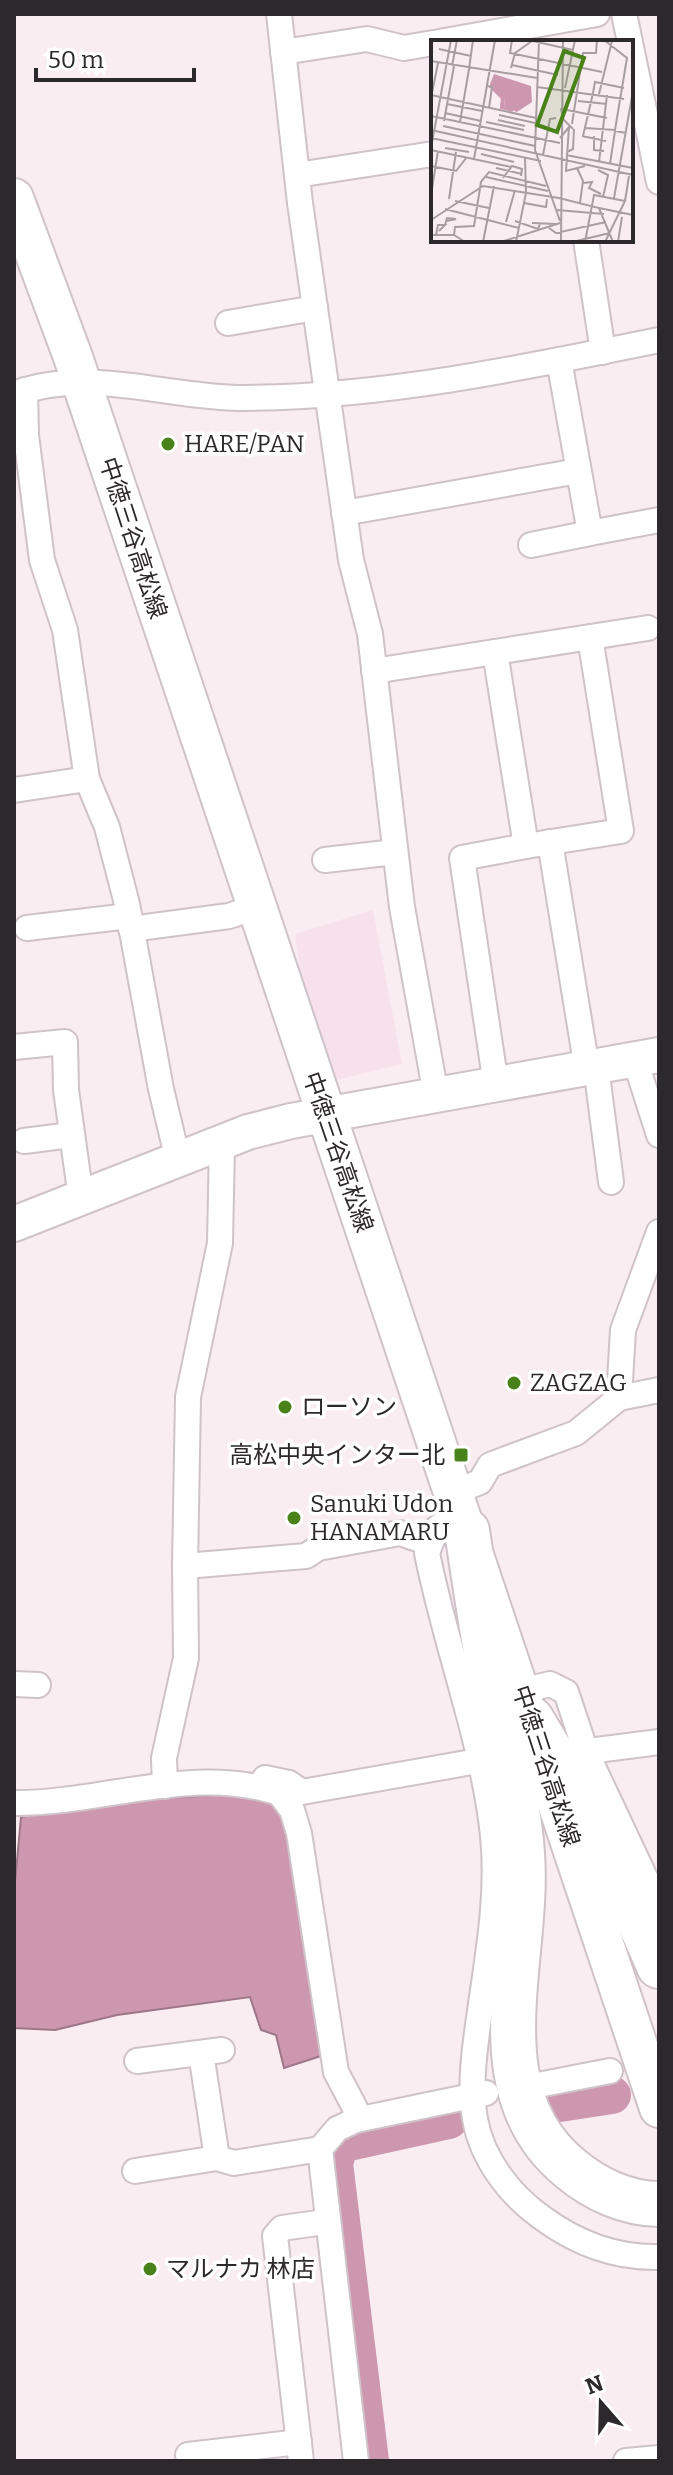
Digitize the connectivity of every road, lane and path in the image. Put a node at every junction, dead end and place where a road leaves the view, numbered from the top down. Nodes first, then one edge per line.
1 (279, 14) edge
2 (597, 14) edge
3 (624, 14) edge
4 (450, 40) edge
5 (629, 40) edge
6 (431, 43) edge
7 (283, 52) junction
8 (633, 59) edge
9 (431, 154) edge
10 (297, 175) junction
11 (659, 182) edge
12 (14, 198) edge
13 (586, 242) edge
14 (315, 308) junction
15 (228, 323) dead end
16 (659, 340) edge
17 (603, 352) junction
18 (559, 360) junction
19 (82, 385) junction
20 (20, 392) edge
21 (327, 394) junction
22 (578, 471) junction
23 (344, 513) junction
24 (659, 520) edge
25 (590, 533) junction
26 (531, 545) dead end
27 (648, 628) dead end
28 (590, 637) junction
29 (495, 652) junction
30 (374, 671) junction
31 (87, 779) junction
32 (14, 790) edge
33 (538, 844) junction
34 (395, 852) junction
35 (325, 860) dead end
36 (256, 907) junction
37 (130, 923) junction
38 (27, 928) dead end
39 (14, 1047) edge
40 (647, 1058) edge
41 (591, 1068) junction
42 (496, 1085) junction
43 (436, 1095) junction
44 (325, 1114) junction
45 (71, 1135) junction
46 (659, 1135) edge
47 (24, 1141) dead end
48 (222, 1143) junction
49 (178, 1160) junction
50 (611, 1182) dead end
51 (81, 1198) junction
52 (14, 1224) edge
53 (659, 1232) edge
54 (659, 1390) edge
55 (619, 1398) junction
56 (452, 1520) junction
57 (185, 1566) junction
58 (526, 1705) junction
59 (659, 1742) edge
60 (584, 1752) junction
61 (483, 1760) junction
62 (200, 1785) junction
63 (165, 1786) junction
64 (14, 1803) edge
65 (659, 1907) edge
66 (659, 1966) edge
67 (137, 2061) dead end
68 (610, 2071) dead end
69 (538, 2085) dead end
70 (481, 2094) junction
71 (659, 2108) edge
72 (356, 2120) junction
73 (320, 2149) junction
74 (217, 2158) junction
75 (135, 2171) dead end
76 (654, 2204) edge
77 (325, 2222) junction
78 (659, 2257) edge
79 (300, 2452) edge
80 (188, 2455) dead end
81 (659, 2458) edge
82 (356, 2461) edge
83 (626, 2461) edge

1 - 7 street
2 - 4 street
3 - 5 street
6 - 7 street
7 - 10 street
8 - 11 street
9 - 10 street
10 - 14 street
12 - 19 main road, 中徳三谷高松線
13 - 17 street
14 - 15 street
14 - 21 street
16 - 17 street
17 - 18 street
18 - 21 street
18 - 22 street
19 - 20 street
19 - 21 street
19 - 36 main road, 中徳三谷高松線
20 - 31 street
21 - 23 street
22 - 23 street
22 - 25 street
23 - 30 street
24 - 25 street
25 - 26 street
27 - 28 street
28 - 29 street
28 - 33 street
29 - 30 street
29 - 33 street
30 - 34 street
31 - 32 street
31 - 37 street
33 - 41 street
33 - 42 street
34 - 35 street
34 - 43 street
36 - 37 street
36 - 44 main road, 中徳三谷高松線
37 - 38 street
37 - 49 street
39 - 45 street
40 - 41 street
40 - 46 street
41 - 42 street
41 - 50 street
42 - 43 street
43 - 44 street
44 - 48 street
44 - 56 main road, 中徳三谷高松線
45 - 47 street
45 - 51 street
48 - 49 street
48 - 57 street
49 - 51 street
51 - 52 street
53 - 55 street
54 - 55 street
55 - 56 street
56 - 57 street
56 - 58 main road, 中徳三谷高松線
56 - 61 street
56 - 76 highway
57 - 63 street
58 - 60 street
58 - 66 highway
58 - 71 main road, 中徳三谷高松線
59 - 60 street
60 - 65 street
61 - 62 street
61 - 70 street
62 - 63 street
62 - 72 street
63 - 64 street
67 - 74 street
68 - 69 street
70 - 72 street
70 - 78 street
72 - 73 street
73 - 74 street
73 - 77 street
74 - 75 street
77 - 79 street
77 - 82 street
79 - 80 street
81 - 83 street

